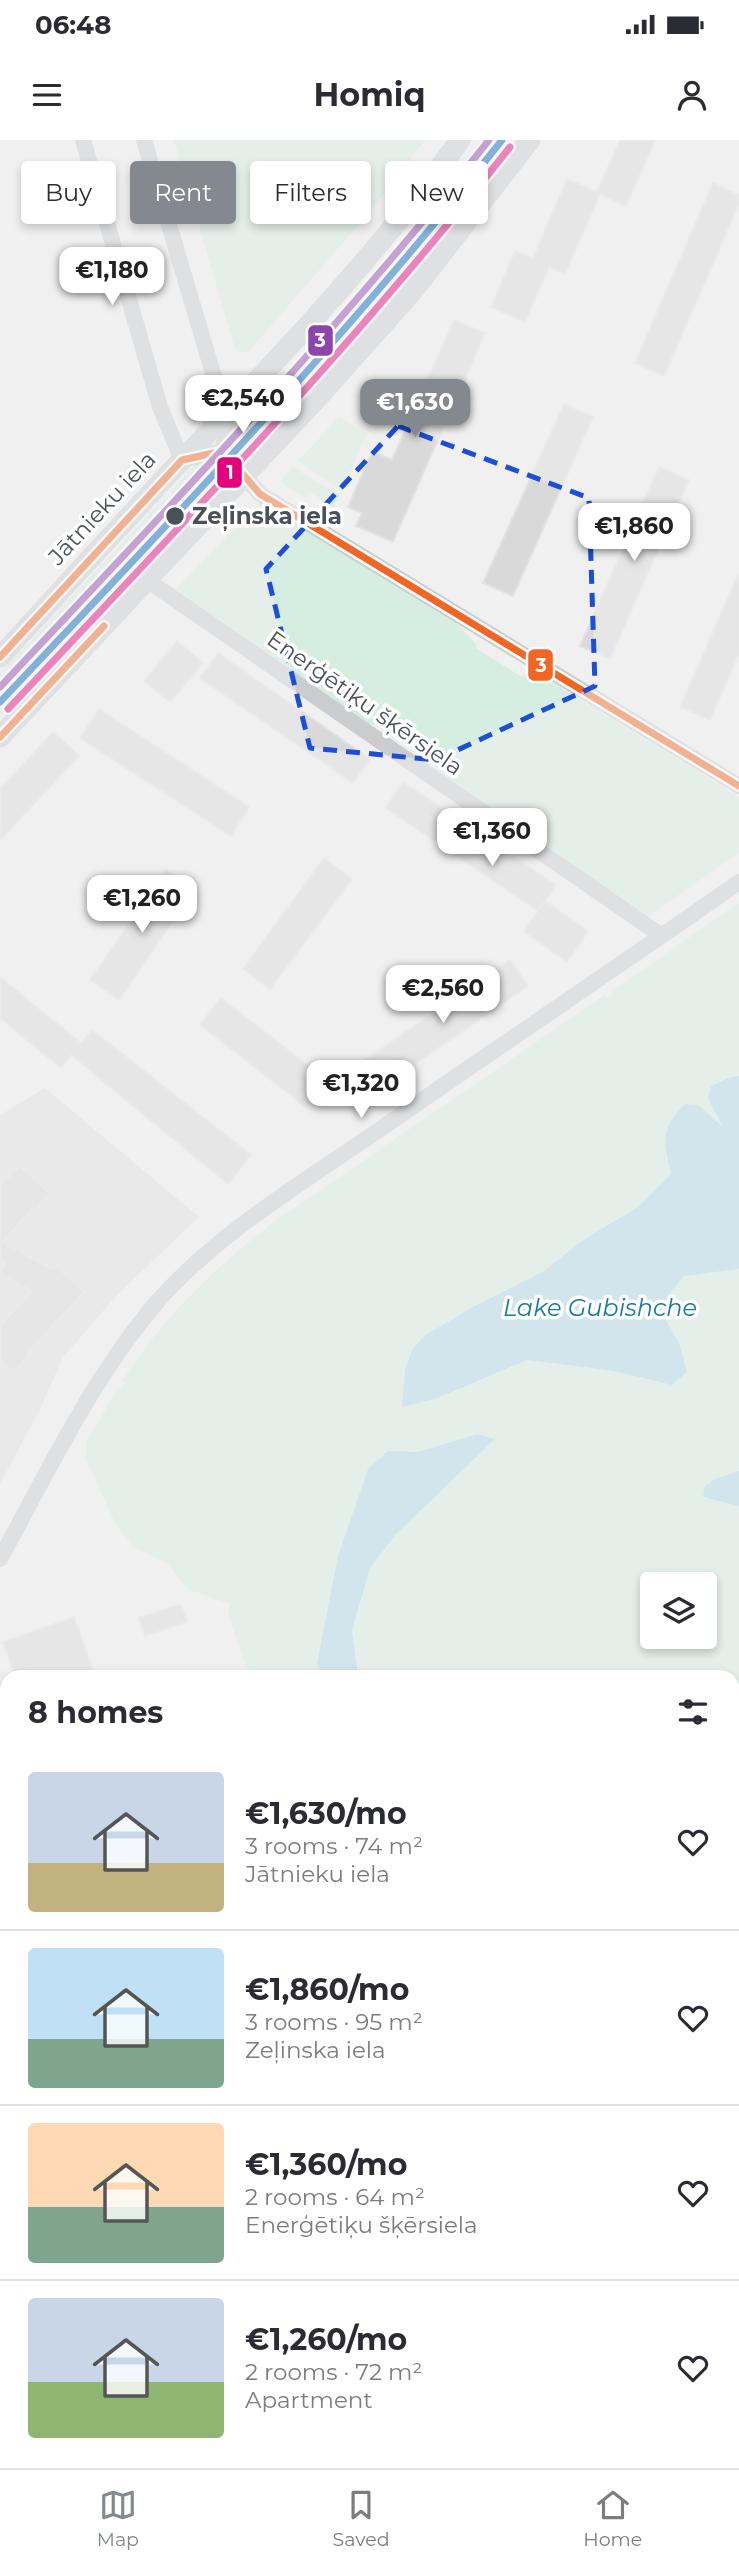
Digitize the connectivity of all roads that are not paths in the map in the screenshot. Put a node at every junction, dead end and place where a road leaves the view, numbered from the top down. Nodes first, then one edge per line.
1 (83, 140) edge
2 (144, 140) edge
3 (460, 140) edge
4 (530, 140) edge
5 (227, 414) junction
6 (223, 451) junction
7 (182, 460) junction
8 (245, 478) junction
9 (147, 580) junction
10 (0, 657) edge
11 (0, 737) edge
12 (739, 786) edge
13 (739, 882) edge
14 (662, 936) junction
15 (0, 1559) edge

1 - 7 street
2 - 5 street
3 - 5 street, Jātnieku iela
4 - 8 street
5 - 6 street
5 - 7 street, Jātnieku iela
6 - 7 street
6 - 8 street
7 - 10 street, Jātnieku iela
8 - 9 street
8 - 12 street
9 - 11 street
9 - 14 street, Enerģētiķu šķērsiela
13 - 14 street
14 - 15 street

